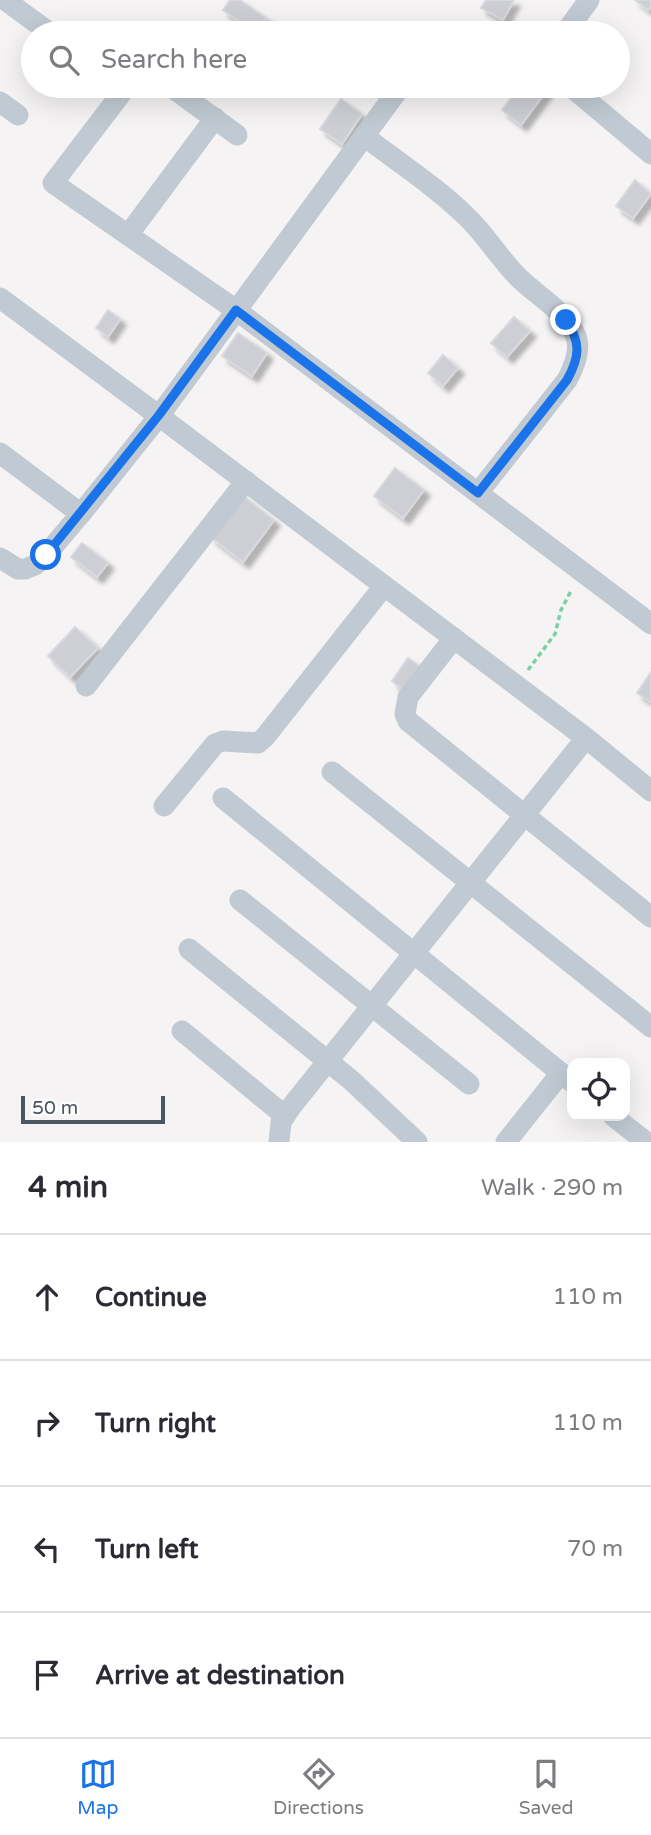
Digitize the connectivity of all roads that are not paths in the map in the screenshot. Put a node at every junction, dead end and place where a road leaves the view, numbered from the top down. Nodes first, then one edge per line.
1 (5, 0) edge
2 (589, 0) edge
3 (34, 21) edge
4 (574, 21) edge
5 (116, 98) edge
6 (187, 98) edge
7 (392, 98) edge
8 (584, 98) edge
9 (0, 102) edge
10 (18, 115) dead end
11 (215, 118) junction
12 (237, 135) dead end
13 (364, 136) junction
14 (651, 154) edge
15 (128, 235) junction
16 (0, 298) edge
17 (236, 310) junction
18 (159, 415) junction
19 (0, 453) edge
20 (246, 481) junction
21 (478, 493) junction
22 (81, 514) junction
23 (0, 558) edge
24 (384, 586) junction
25 (651, 624) edge
26 (454, 638) junction
27 (86, 686) dead end
28 (586, 738) junction
29 (332, 772) dead end
30 (651, 791) edge
31 (223, 798) dead end
32 (164, 807) dead end
33 (525, 816) junction
34 (471, 883) junction
35 (240, 900) dead end
36 (651, 917) edge
37 (189, 949) dead end
38 (414, 954) junction
39 (372, 1006) junction
40 (651, 1027) edge
41 (182, 1031) dead end
42 (327, 1060) junction
43 (567, 1078) edge
44 (469, 1084) dead end
45 (285, 1116) junction
46 (620, 1121) edge
47 (651, 1138) edge
48 (279, 1142) edge
49 (416, 1142) edge
50 (506, 1142) edge
51 (647, 1142) edge

1 - 3 street
2 - 4 street
5 - 15 street
6 - 11 street
7 - 13 street
8 - 14 street
9 - 10 street
11 - 12 street
11 - 15 street
13 - 17 street
13 - 21 street
15 - 17 street
16 - 18 street
17 - 18 street
17 - 21 street
18 - 20 street
18 - 22 street
19 - 22 street
20 - 24 street
20 - 27 street
21 - 25 street
22 - 23 street
24 - 26 street
24 - 32 street
26 - 28 street
26 - 33 street
28 - 30 street
28 - 33 street
29 - 34 street
31 - 38 street
33 - 34 street
33 - 36 street
34 - 38 street
34 - 40 street
35 - 39 street
37 - 42 street
38 - 39 street
38 - 43 street
39 - 42 street
39 - 44 street
41 - 45 street
42 - 45 street
42 - 49 street
43 - 50 street
45 - 48 street
46 - 51 street
47 - 51 street

